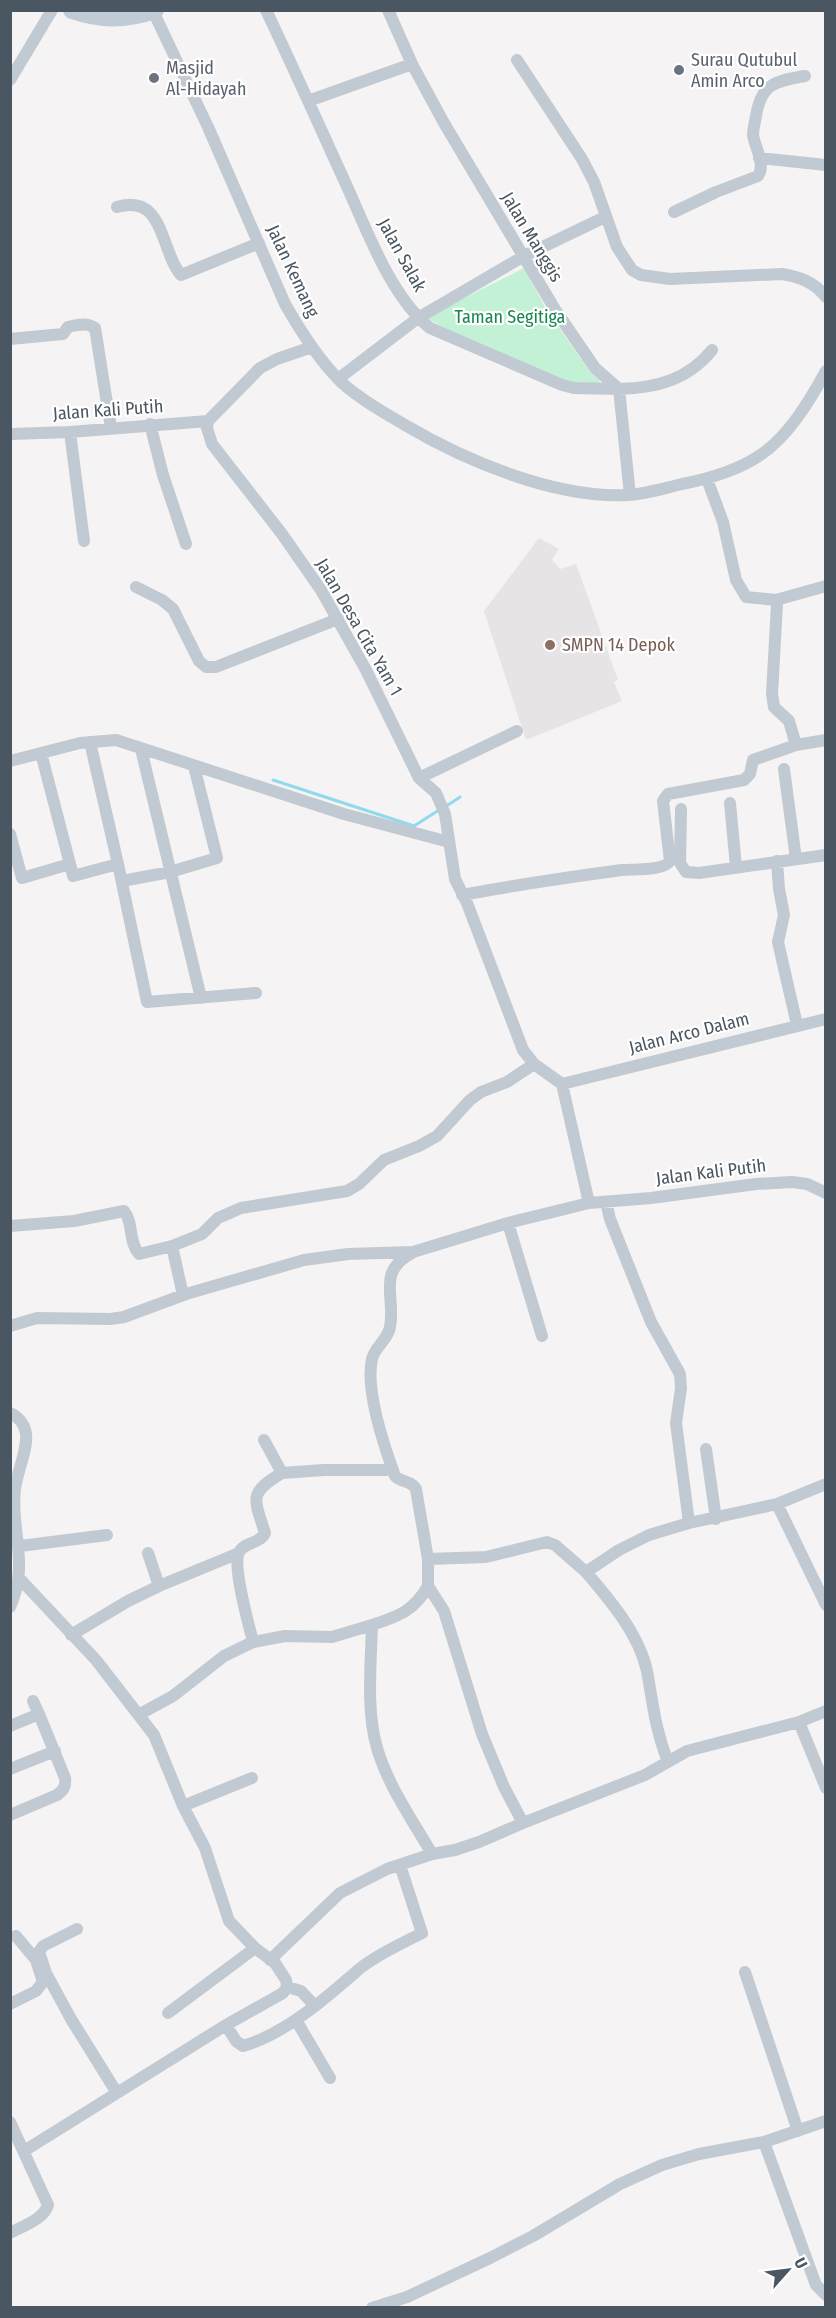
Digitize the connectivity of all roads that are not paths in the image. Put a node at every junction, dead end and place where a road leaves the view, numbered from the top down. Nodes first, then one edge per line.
1 (52, 10) edge
2 (72, 10) edge
3 (266, 10) edge
4 (388, 10) edge
5 (154, 11) edge
6 (517, 60) dead end
7 (412, 64) junction
8 (805, 76) dead end
9 (10, 80) edge
10 (308, 100) junction
11 (759, 158) junction
12 (825, 165) edge
13 (117, 207) dead end
14 (674, 212) dead end
15 (605, 217) junction
16 (259, 243) junction
17 (524, 256) junction
18 (825, 297) edge
19 (418, 318) junction
20 (10, 339) edge
21 (312, 347) junction
22 (712, 350) dead end
23 (825, 371) edge
24 (338, 379) junction
25 (619, 389) junction
26 (208, 421) junction
27 (150, 424) junction
28 (111, 428) junction
29 (70, 432) junction
30 (10, 434) edge
31 (707, 479) junction
32 (630, 495) junction
33 (84, 541) dead end
34 (186, 544) dead end
35 (825, 586) edge
36 (136, 587) dead end
37 (776, 600) junction
38 (338, 619) junction
39 (518, 731) dead end
40 (825, 740) edge
41 (90, 742) junction
42 (796, 746) junction
43 (141, 749) junction
44 (41, 753) junction
45 (10, 761) edge
46 (194, 766) junction
47 (784, 769) dead end
48 (419, 778) junction
49 (730, 803) dead end
50 (681, 809) dead end
51 (10, 834) edge
52 (449, 842) junction
53 (825, 855) edge
54 (13, 858) edge
55 (796, 859) junction
56 (777, 861) junction
57 (70, 864) junction
58 (118, 864) junction
59 (736, 867) junction
60 (170, 872) junction
61 (122, 881) junction
62 (462, 895) junction
63 (256, 993) dead end
64 (201, 998) junction
65 (825, 1019) edge
66 (797, 1025) junction
67 (534, 1064) junction
68 (562, 1084) junction
69 (825, 1193) edge
70 (598, 1202) junction
71 (508, 1223) junction
72 (10, 1226) edge
73 (172, 1246) junction
74 (413, 1252) junction
75 (183, 1295) junction
76 (10, 1326) edge
77 (542, 1336) dead end
78 (10, 1413) edge
79 (264, 1440) dead end
80 (706, 1449) dead end
81 (393, 1470) junction
82 (282, 1473) junction
83 (825, 1484) edge
84 (777, 1504) junction
85 (716, 1519) junction
86 (689, 1523) junction
87 (107, 1535) dead end
88 (20, 1546) junction
89 (148, 1553) dead end
90 (238, 1553) junction
91 (428, 1559) junction
92 (586, 1572) junction
93 (20, 1579) junction
94 (159, 1586) junction
95 (428, 1586) junction
96 (825, 1605) edge
97 (10, 1608) edge
98 (372, 1625) junction
99 (71, 1635) junction
100 (254, 1642) junction
101 (33, 1701) dead end
102 (825, 1711) edge
103 (39, 1714) junction
104 (140, 1714) junction
105 (799, 1722) junction
106 (10, 1726) edge
107 (55, 1750) junction
108 (668, 1762) junction
109 (10, 1769) edge
110 (252, 1778) dead end
111 (825, 1788) edge
112 (183, 1806) junction
113 (10, 1815) edge
114 (523, 1822) junction
115 (432, 1854) junction
116 (400, 1864) junction
117 (77, 1929) dead end
118 (16, 1936) dead end
119 (255, 1948) junction
120 (270, 1960) junction
121 (745, 1972) dead end
122 (287, 1987) junction
123 (10, 2004) edge
124 (314, 2005) junction
125 (168, 2013) dead end
126 (296, 2020) junction
127 (226, 2025) junction
128 (330, 2078) dead end
129 (117, 2093) junction
130 (825, 2121) edge
131 (10, 2122) edge
132 (798, 2131) junction
133 (764, 2142) junction
134 (24, 2151) junction
135 (10, 2233) edge
136 (825, 2295) edge
137 (372, 2307) edge

1 - 9 street
2 - 5 main road
3 - 10 street, Jalan Salak
4 - 7 street, Jalan Manggis
5 - 16 street, Jalan Kemang
6 - 15 street
7 - 10 street
7 - 17 street, Jalan Manggis
8 - 11 street
10 - 19 street, Jalan Salak
11 - 12 street
11 - 14 street
13 - 16 street
15 - 17 street
15 - 18 street
16 - 21 street, Jalan Kemang
17 - 19 street
17 - 25 street, Jalan Manggis
19 - 24 street
19 - 25 street, Jalan Salak
20 - 28 street
21 - 24 street, Jalan Kemang
21 - 26 street
22 - 25 street
23 - 31 street, Jalan Kemang
24 - 32 street, Jalan Kemang
25 - 32 street
26 - 27 street, Jalan Kali Putih
26 - 38 street, Jalan Desa Cita Yam 1
27 - 28 street, Jalan Kali Putih
27 - 34 street
28 - 29 street, Jalan Kali Putih
29 - 30 street, Jalan Kali Putih
29 - 33 street
31 - 32 street, Jalan Kemang
31 - 37 street
35 - 37 street
36 - 38 street
37 - 42 street
38 - 48 street, Jalan Desa Cita Yam 1
39 - 48 street
40 - 42 street
41 - 43 street
41 - 44 street
41 - 58 street
42 - 62 street
43 - 46 street
43 - 60 street
44 - 45 street
44 - 57 street
46 - 52 street
46 - 60 street
47 - 55 street
48 - 52 street, Jalan Desa Cita Yam 1
49 - 59 street
50 - 59 street
51 - 54 street
52 - 62 street
53 - 55 street
54 - 57 street
55 - 56 street
56 - 59 street
56 - 66 street
57 - 58 street
58 - 61 street
60 - 61 street
60 - 64 street
61 - 64 street
62 - 67 street
63 - 64 street
65 - 66 street, Jalan Arco Dalam
66 - 68 street, Jalan Arco Dalam
67 - 68 street
67 - 73 street
68 - 70 street
69 - 70 street, Jalan Kali Putih
70 - 71 street, Jalan Kali Putih
70 - 86 street
71 - 74 street, Jalan Kali Putih
71 - 77 street
72 - 73 street
73 - 75 street
74 - 75 street, Jalan Kali Putih
74 - 81 street
75 - 76 street, Jalan Kali Putih
78 - 88 street
79 - 82 street
80 - 85 street
81 - 82 street
81 - 91 street
82 - 90 street
83 - 84 street
84 - 85 street
84 - 96 street
85 - 86 street
86 - 92 street
87 - 88 street
88 - 93 street
89 - 94 street
90 - 94 street
90 - 100 street
91 - 92 street
91 - 95 street
92 - 108 street
93 - 97 street
93 - 99 street
94 - 99 street
95 - 98 street
95 - 114 street
98 - 100 street
98 - 115 street
99 - 104 street
100 - 104 street
101 - 103 street
102 - 105 street
103 - 106 street
103 - 107 street
104 - 112 street
105 - 108 street
105 - 111 street
107 - 109 street
107 - 113 street
108 - 114 street
110 - 112 street
112 - 119 street
114 - 115 street
115 - 116 street
116 - 120 street
116 - 124 street
117 - 129 street
118 - 123 street
119 - 120 street
119 - 125 street
120 - 122 street
121 - 132 street
122 - 124 street
122 - 127 street
124 - 126 street
126 - 127 street
126 - 128 street
127 - 129 street
129 - 134 street
130 - 132 street
131 - 134 street
132 - 133 street
133 - 136 street
133 - 137 street
134 - 135 street

